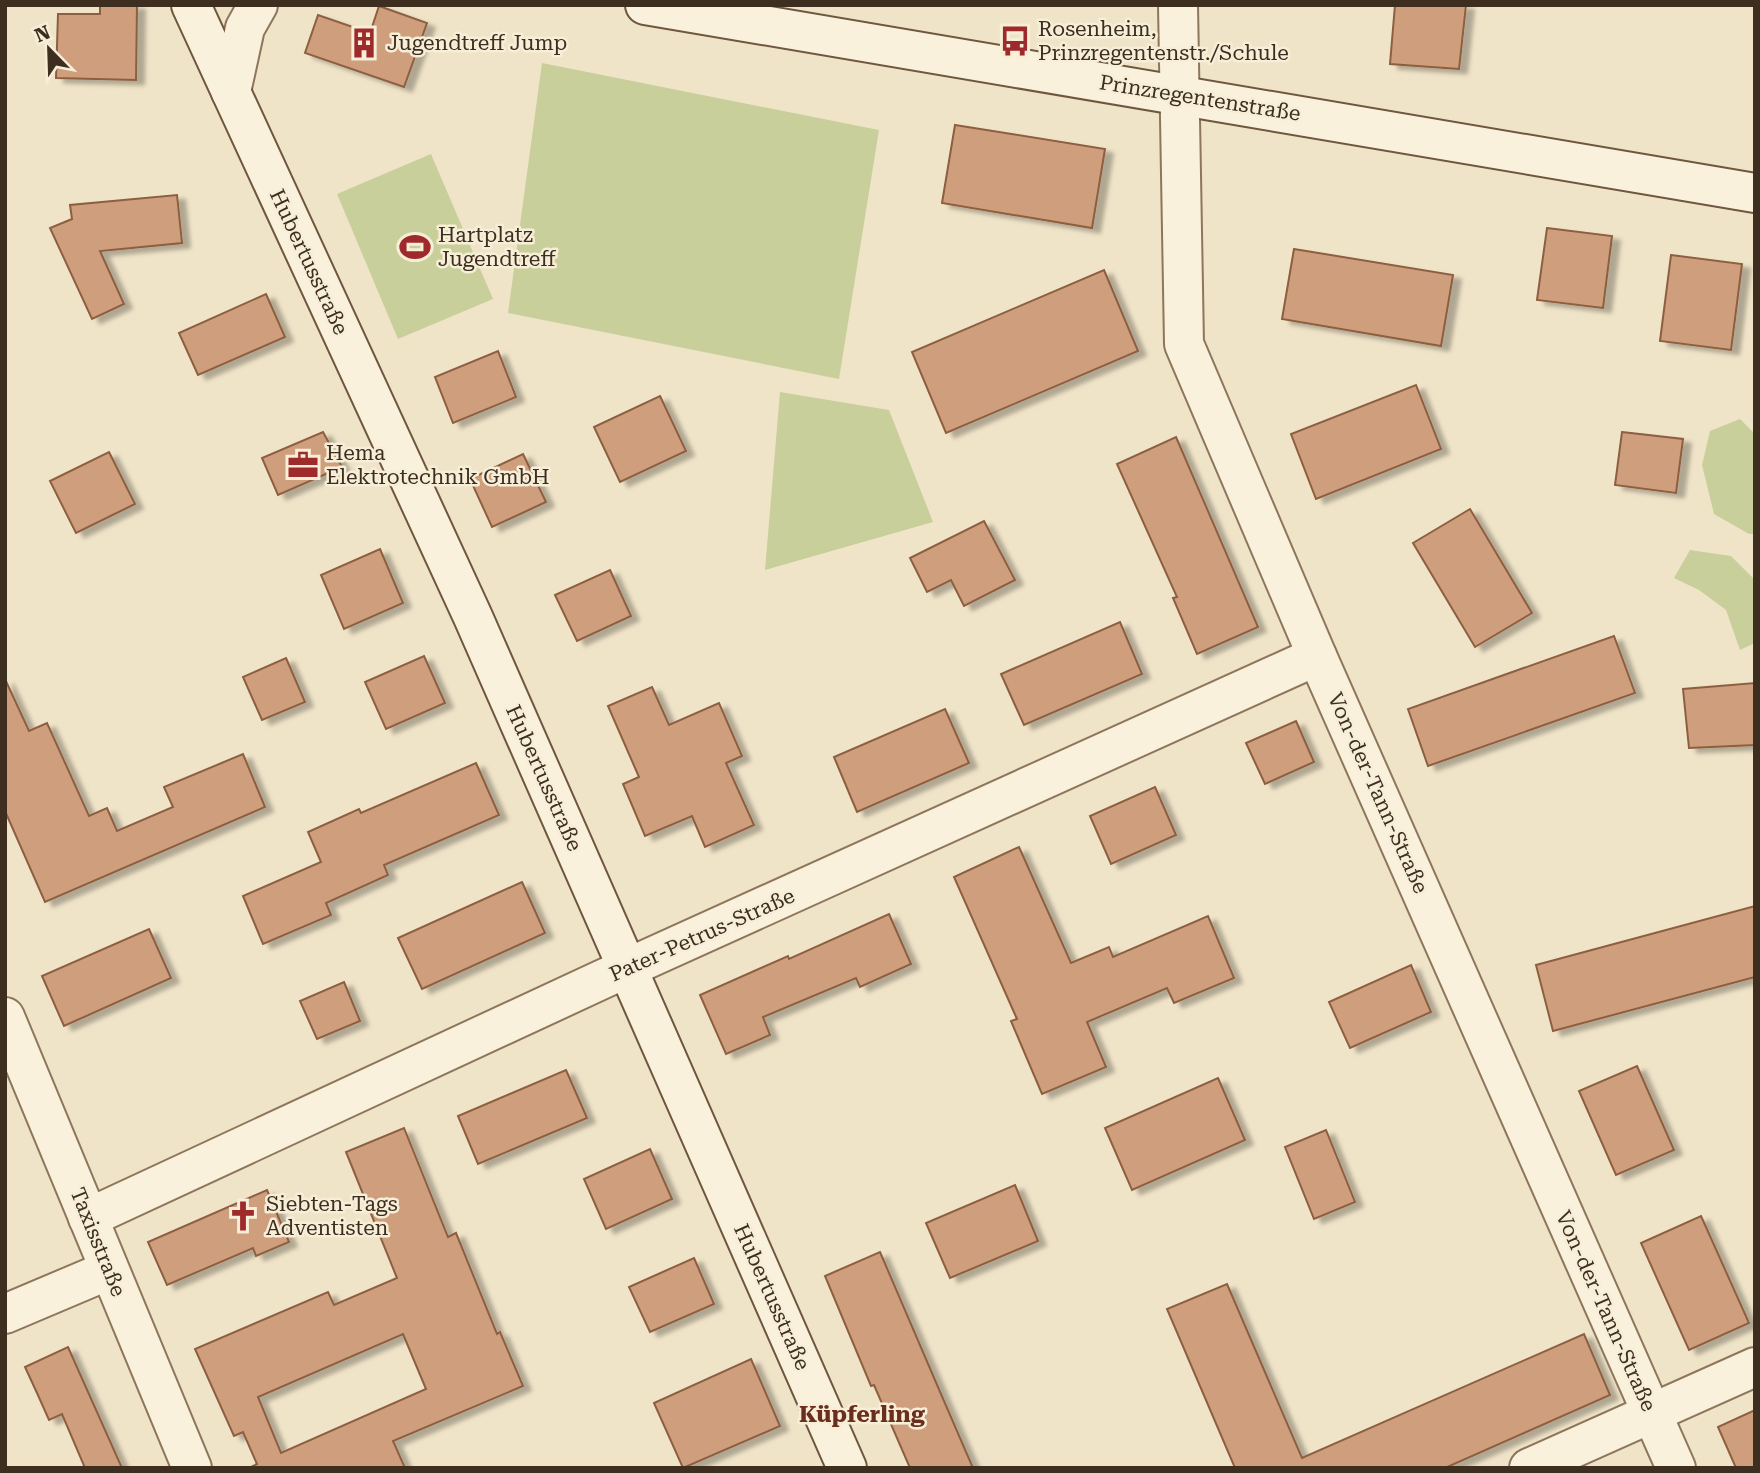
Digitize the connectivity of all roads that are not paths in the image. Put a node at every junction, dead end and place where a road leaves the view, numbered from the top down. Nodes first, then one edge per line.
1 (191, 5) edge
2 (258, 5) edge
3 (645, 5) edge
4 (1178, 5) edge
5 (231, 92) junction
6 (1178, 94) junction
7 (1755, 193) edge
8 (1317, 656) junction
9 (628, 969) junction
10 (5, 1017) edge
11 (89, 1218) junction
12 (109, 1270) junction
13 (5, 1314) edge
14 (1755, 1367) edge
15 (1651, 1414) junction
16 (192, 1468) edge
17 (847, 1468) edge
18 (1529, 1468) edge
19 (1676, 1468) edge

1 - 5 street, Hubertusstraße
2 - 5 street
3 - 6 street, Prinzregentenstraße
4 - 6 street, Von-der-Tann-Straße
5 - 9 street, Hubertusstraße
6 - 7 street, Prinzregentenstraße
6 - 8 street, Von-der-Tann-Straße
8 - 9 street, Pater-Petrus-Straße
8 - 15 street, Von-der-Tann-Straße
9 - 11 street, Pater-Petrus-Straße
9 - 17 street, Hubertusstraße
10 - 11 street, Taxisstraße
11 - 12 street, Taxisstraße
12 - 13 street
12 - 16 street, Taxisstraße
14 - 15 street
15 - 18 street
15 - 19 street, Von-der-Tann-Straße

